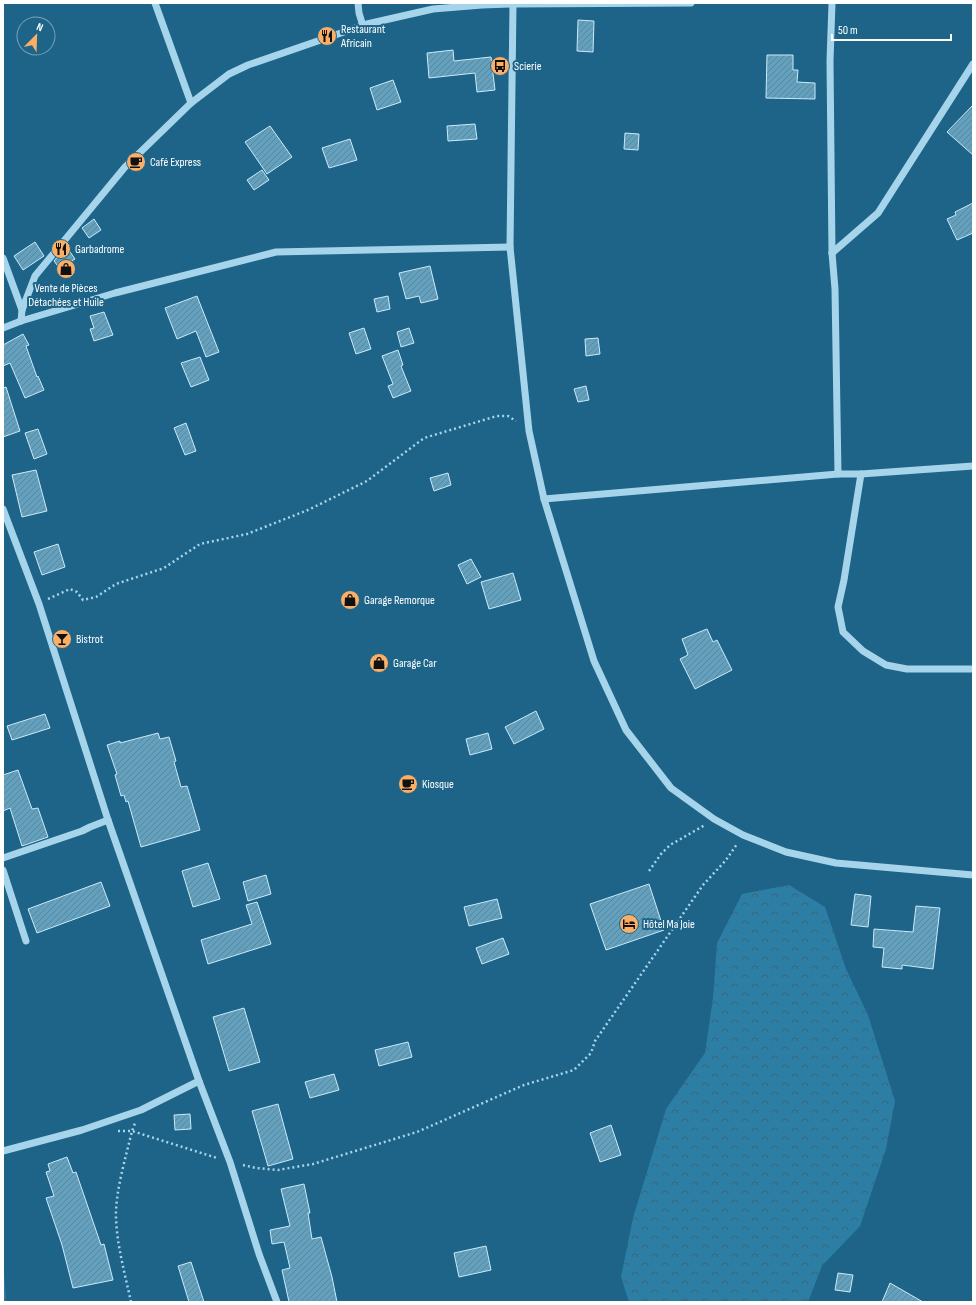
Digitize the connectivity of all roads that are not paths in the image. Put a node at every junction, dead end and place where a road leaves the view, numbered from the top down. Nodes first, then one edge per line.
1 (155, 3) edge
2 (358, 3) edge
3 (513, 3) edge
4 (690, 3) edge
5 (832, 3) edge
6 (363, 26) junction
7 (973, 64) edge
8 (191, 103) junction
9 (510, 247) junction
10 (832, 253) junction
11 (3, 258) edge
12 (22, 310) junction
13 (21, 321) junction
14 (3, 328) edge
15 (973, 466) edge
16 (838, 474) junction
17 (861, 474) junction
18 (544, 500) junction
19 (3, 509) edge
20 (973, 669) edge
21 (108, 820) junction
22 (3, 858) edge
23 (3, 870) edge
24 (973, 875) edge
25 (26, 941) dead end
26 (199, 1081) junction
27 (3, 1151) edge
28 (277, 1302) edge

1 - 8 street
2 - 6 street
3 - 4 street
3 - 6 street
3 - 9 street
5 - 10 street
6 - 8 street
7 - 10 street
8 - 12 street
9 - 13 street
9 - 18 street
10 - 16 street
11 - 12 street
12 - 13 street
13 - 14 street
15 - 17 street
16 - 17 street
16 - 18 street
17 - 20 street
18 - 24 street
19 - 21 street
21 - 22 street
21 - 26 street
23 - 25 street
26 - 27 street
26 - 28 street

